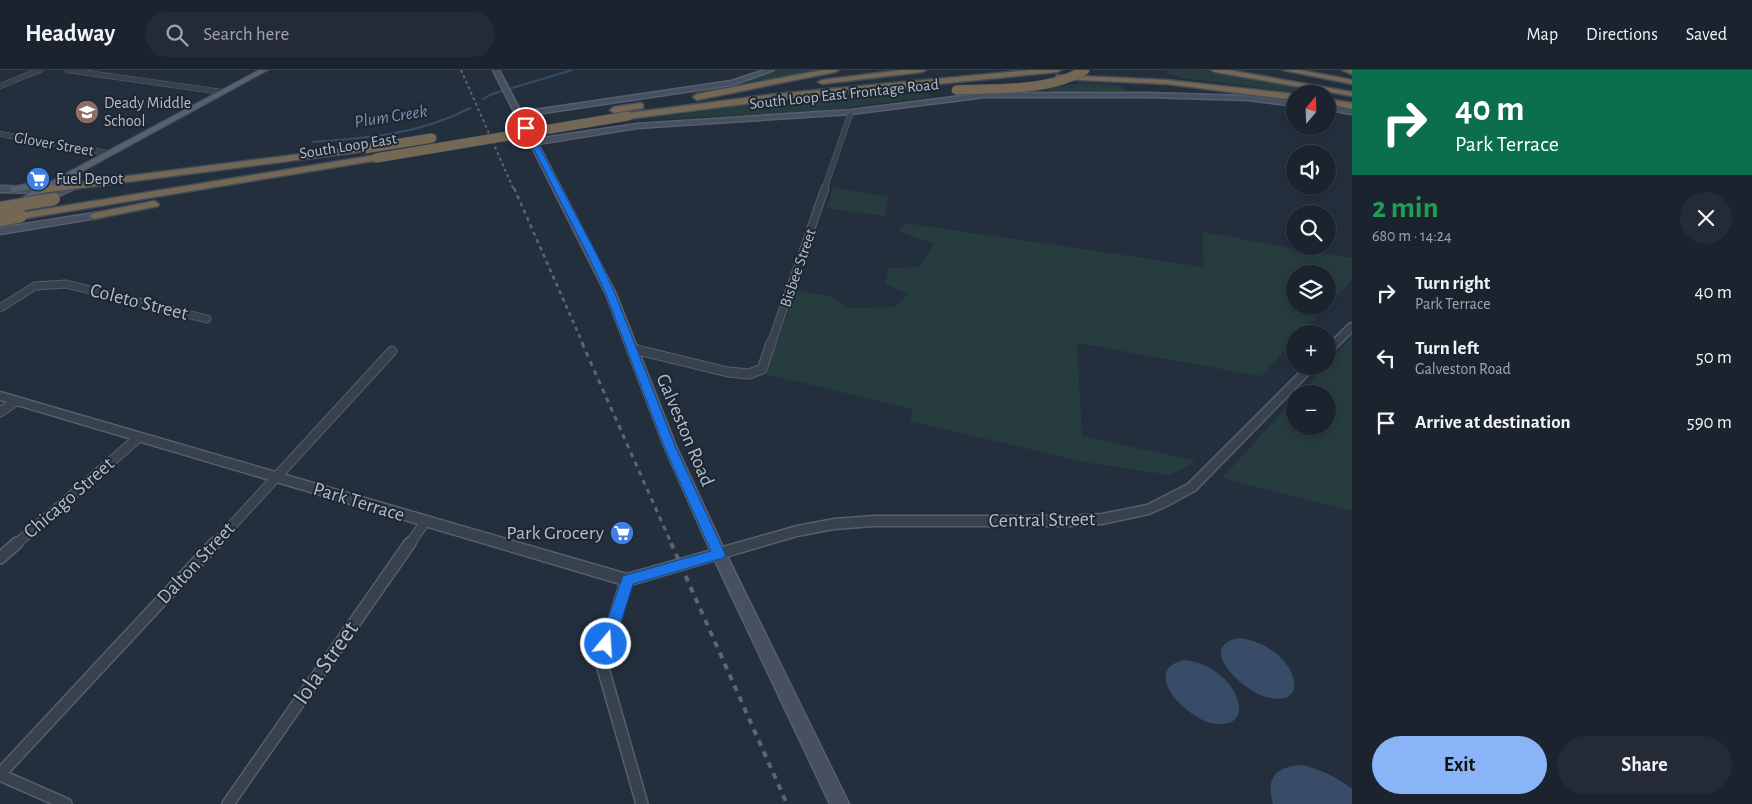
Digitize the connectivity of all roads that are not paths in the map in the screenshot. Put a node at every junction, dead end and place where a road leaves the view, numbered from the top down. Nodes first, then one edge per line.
1 (40, 70) edge
2 (67, 70) edge
3 (264, 70) edge
4 (496, 70) edge
5 (771, 70) edge
6 (835, 70) edge
7 (856, 70) edge
8 (922, 70) edge
9 (995, 70) edge
10 (1057, 70) edge
11 (1215, 70) edge
12 (1256, 70) edge
13 (1286, 70) edge
14 (1346, 70) edge
15 (1352, 72) edge
16 (1083, 74) edge
17 (949, 80) junction
18 (795, 83) junction
19 (1138, 83) junction
20 (1352, 83) edge
21 (0, 86) edge
22 (1339, 90) junction
23 (1352, 90) edge
24 (222, 92) junction
25 (1352, 94) edge
26 (1154, 95) junction
27 (1286, 96) edge
28 (776, 97) junction
29 (1248, 98) junction
30 (1286, 103) edge
31 (1336, 103) edge
32 (1352, 106) edge
33 (1336, 109) edge
34 (851, 112) junction
35 (1352, 112) edge
36 (519, 114) junction
37 (479, 131) dead end
38 (0, 134) edge
39 (441, 137) dead end
40 (533, 142) junction
41 (107, 153) junction
42 (289, 167) junction
43 (70, 174) junction
44 (62, 179) junction
45 (95, 183) junction
46 (77, 186) junction
47 (0, 189) edge
48 (14, 189) junction
49 (41, 190) junction
50 (0, 208) edge
51 (0, 212) edge
52 (94, 216) joint
53 (1, 227) edge
54 (0, 308) edge
55 (206, 319) dead end
56 (1352, 326) edge
57 (1336, 342) edge
58 (633, 349) junction
59 (392, 351) dead end
60 (1303, 375) edge
61 (0, 396) edge
62 (16, 401) junction
63 (0, 412) edge
64 (138, 438) junction
65 (277, 476) junction
66 (424, 522) junction
67 (719, 554) junction
68 (0, 558) edge
69 (627, 580) junction
70 (0, 775) edge
71 (66, 804) edge
72 (228, 804) edge
73 (642, 804) edge
74 (840, 804) edge

1 - 21 street
2 - 24 street
3 - 24 main road
4 - 36 main road, Galveston Road
5 - 36 main road, South Loop East Frontage Road
6 - 18 highway
7 - 18 highway
8 - 18 highway
9 - 18 highway
10 - 17 highway
11 - 22 highway
12 - 20 highway
12 - 22 highway
13 - 20 highway
14 - 15 highway
16 - 17 highway
16 - 19 highway
16 - 27 highway
16 - 28 highway, bridge
17 - 28 highway
18 - 37 highway
19 - 26 highway
19 - 29 highway
22 - 23 highway
22 - 25 highway
24 - 41 main road
26 - 29 main road, South Loop East Frontage Road
26 - 34 main road, South Loop East Frontage Road
28 - 42 highway, South Loop East, bridge
29 - 30 main road, South Loop East Frontage Road
31 - 32 highway
33 - 35 main road
34 - 40 main road, South Loop East Frontage Road
34 - 58 street, Bisbee Street
36 - 40 main road, Galveston Road
38 - 41 street, Glover Street
39 - 42 highway, South Loop East, bridge
40 - 58 main road, Galveston Road
41 - 43 main road
42 - 45 highway
42 - 50 highway, South Loop East, bridge
42 - 52 highway
42 - 53 highway, South Loop East, bridge
43 - 44 main road
43 - 45 main road
44 - 48 main road
44 - 49 main road
45 - 46 highway
46 - 49 highway
46 - 53 main road
47 - 48 main road
48 - 49 main road
49 - 51 main road
52 - 53 main road
54 - 55 street, Coleto Street
56 - 57 street
58 - 67 main road, Galveston Road
59 - 65 street, Dalton Street
60 - 67 street, Central Street
61 - 62 street, Park Terrace
62 - 63 street
62 - 64 street, Park Terrace
64 - 65 street, Park Terrace
64 - 68 street, Chicago Street
65 - 66 street, Park Terrace
65 - 70 street, Dalton Street
66 - 69 street, Park Terrace
66 - 72 street, Iola Street
67 - 69 street
67 - 74 main road, Galveston Road
69 - 73 street
70 - 71 street

